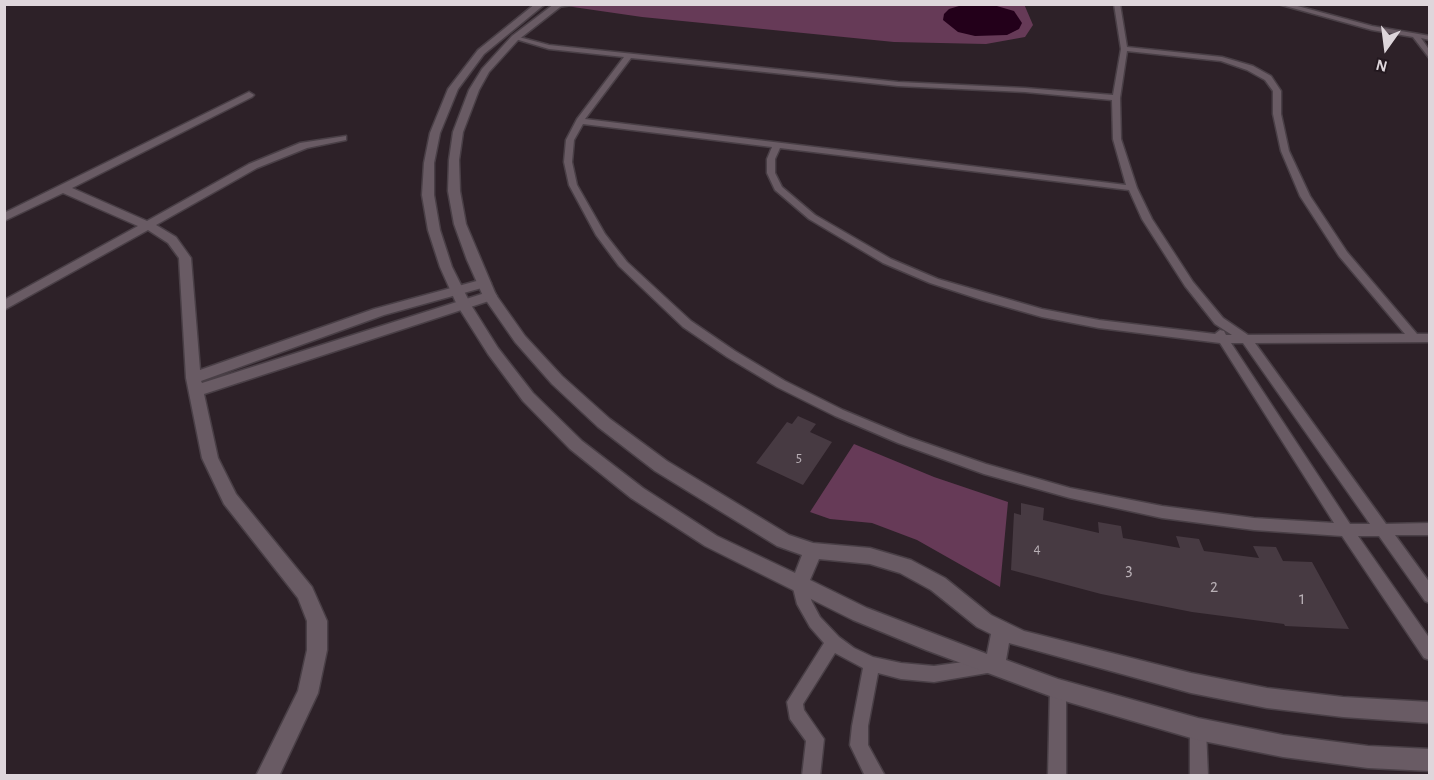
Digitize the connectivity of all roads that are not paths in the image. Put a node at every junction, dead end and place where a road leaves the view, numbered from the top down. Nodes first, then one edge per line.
1 (576, 4) edge
2 (1118, 4) edge
3 (1281, 4) edge
4 (553, 5) edge
5 (1415, 35) junction
6 (515, 38) junction
7 (1430, 38) edge
8 (1124, 49) junction
9 (629, 55) junction
10 (1430, 57) edge
11 (249, 95) dead end
12 (1116, 98) junction
13 (580, 120) junction
14 (342, 138) dead end
15 (777, 145) junction
16 (1132, 188) junction
17 (64, 189) junction
18 (4, 218) edge
19 (149, 226) junction
20 (487, 289) junction
21 (460, 298) junction
22 (4, 306) edge
23 (1219, 321) junction
24 (346, 324) junction
25 (1414, 338) junction
26 (1430, 338) edge
27 (1222, 339) junction
28 (353, 340) junction
29 (1247, 340) junction
30 (194, 384) junction
31 (1346, 530) junction
32 (1383, 530) junction
33 (1430, 530) edge
34 (813, 551) junction
35 (799, 585) junction
36 (1430, 596) edge
37 (1002, 630) junction
38 (833, 642) junction
39 (1430, 652) edge
40 (872, 664) junction
41 (995, 666) junction
42 (1058, 689) junction
43 (1430, 712) edge
44 (1198, 729) junction
45 (1430, 760) edge
46 (267, 776) edge
47 (811, 776) edge
48 (876, 776) edge
49 (1057, 776) edge
50 (1199, 776) edge

1 - 4 lane
2 - 8 lane
3 - 5 lane
4 - 6 street
4 - 21 street
5 - 7 lane
5 - 10 lane
6 - 9 lane
6 - 20 street
8 - 12 lane
8 - 25 lane
9 - 12 lane
9 - 13 lane
11 - 17 street
12 - 16 lane
13 - 15 lane
13 - 31 lane
14 - 19 street
15 - 16 lane
15 - 27 lane
16 - 23 lane
17 - 18 street
17 - 19 street
19 - 22 street
19 - 30 street
20 - 21 street
20 - 34 street
21 - 24 street
21 - 28 street
21 - 35 street
23 - 27 lane
23 - 29 lane
24 - 28 street
24 - 30 street
25 - 26 lane
25 - 29 lane
27 - 29 lane
27 - 31 lane
28 - 30 street
29 - 32 lane
30 - 46 street
31 - 32 lane
31 - 39 lane
32 - 33 lane
32 - 36 lane
34 - 35 street
34 - 37 street
35 - 38 lane
35 - 41 street
37 - 41 street
37 - 43 street
38 - 40 lane
38 - 47 lane
40 - 41 lane
40 - 48 lane
41 - 42 street
42 - 44 street
42 - 49 lane
44 - 45 street
44 - 50 lane

